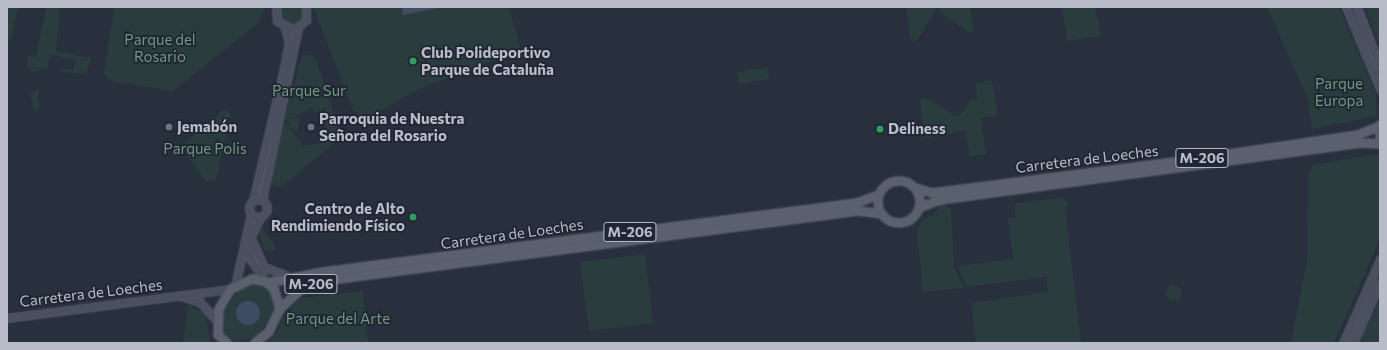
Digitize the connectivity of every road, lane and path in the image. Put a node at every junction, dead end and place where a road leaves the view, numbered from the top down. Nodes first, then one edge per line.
1 (276, 7) edge
2 (306, 7) edge
3 (1346, 7) edge
4 (1357, 7) edge
5 (298, 27) junction
6 (285, 28) junction
7 (1380, 68) edge
8 (1380, 89) edge
9 (1380, 126) edge
10 (1380, 137) edge
11 (1380, 144) edge
12 (916, 188) junction
13 (878, 195) junction
14 (262, 200) junction
15 (253, 201) junction
16 (919, 208) junction
17 (251, 214) junction
18 (881, 214) junction
19 (260, 218) junction
20 (251, 236) junction
21 (1380, 259) edge
22 (296, 279) junction
23 (267, 282) junction
24 (1380, 283) edge
25 (233, 287) junction
26 (179, 296) junction
27 (280, 309) junction
28 (7, 318) edge
29 (216, 320) junction
30 (218, 339) edge
31 (227, 343) edge
32 (255, 343) edge
33 (1343, 343) edge
34 (1353, 343) edge

1 - 6 street
2 - 5 street
3 - 8 street
4 - 7 street
5 - 6 street
5 - 14 street
6 - 15 street
9 - 10 main road, M-206
9 - 12 main road, Carretera de Loeches / M-206
11 - 16 main road, Carretera de Loeches / M-206
12 - 13 main road, M-206
12 - 16 main road
13 - 18 main road
13 - 22 main road, Carretera de Loeches / M-206
14 - 15 street
14 - 19 street
15 - 17 street
16 - 18 main road, M-206
17 - 19 street
17 - 25 street
18 - 27 main road, Carretera de Loeches / M-206
19 - 20 street
20 - 22 street
20 - 23 street
21 - 33 street
22 - 23 main road, Carretera de Loeches / M-206
23 - 25 main road, M-206
23 - 27 main road, M-206
24 - 34 street
25 - 26 street, Carretera de Loeches
25 - 29 main road
26 - 28 street, Carretera de Loeches
26 - 29 street, Carretera de Loeches
27 - 32 main road, M-206
29 - 30 main road
30 - 31 main road

